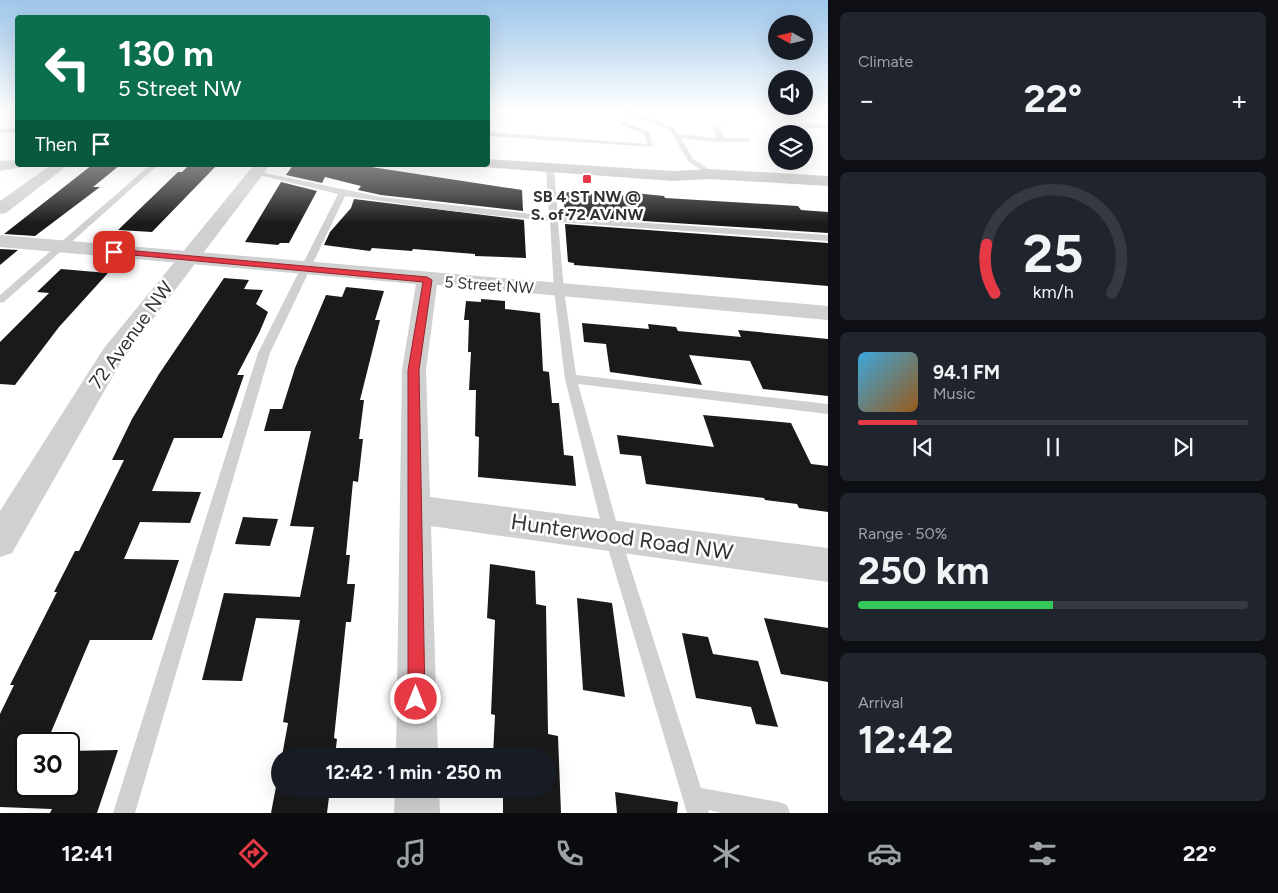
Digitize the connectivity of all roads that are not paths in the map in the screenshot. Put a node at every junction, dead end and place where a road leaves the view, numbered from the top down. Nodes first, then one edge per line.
1 (683, 148) edge
2 (490, 153) edge
3 (15, 164) edge
4 (490, 164) edge
5 (0, 166) edge
6 (58, 167) edge
7 (152, 167) edge
8 (258, 169) edge
9 (550, 169) junction
10 (710, 174) junction
11 (828, 181) edge
12 (343, 192) junction
13 (0, 209) edge
14 (554, 218) junction
15 (828, 238) edge
16 (0, 241) edge
17 (60, 247) junction
18 (188, 258) junction
19 (304, 268) junction
20 (427, 280) junction
21 (559, 290) junction
22 (0, 300) edge
23 (828, 313) edge
24 (571, 379) junction
25 (828, 408) edge
26 (415, 509) junction
27 (612, 535) junction
28 (0, 541) edge
29 (828, 565) edge
30 (416, 748) edge
31 (417, 798) edge
32 (696, 805) edge
33 (124, 813) edge
34 (417, 813) edge
35 (779, 813) edge

1 - 10 lane
2 - 10 main road
3 - 5 street
4 - 9 main road
6 - 13 street
7 - 17 lane
8 - 12 lane
8 - 18 street, 72 Avenue NW
9 - 10 main road
9 - 14 lane
10 - 11 main road
12 - 14 lane
12 - 19 lane
14 - 15 lane
14 - 21 lane
16 - 17 street, 5 Street NW
17 - 18 street, 5 Street NW
17 - 22 lane
18 - 19 street, 5 Street NW
18 - 28 street, 72 Avenue NW
19 - 20 street, 5 Street NW
19 - 33 lane
20 - 21 street, 5 Street NW
20 - 26 street
21 - 23 street, 5 Street NW
21 - 24 lane
24 - 25 lane
24 - 27 lane
26 - 27 street, Hunterwood Road NW
26 - 30 street
27 - 29 street, Hunterwood Road NW
27 - 32 lane
31 - 34 street
32 - 35 lane

